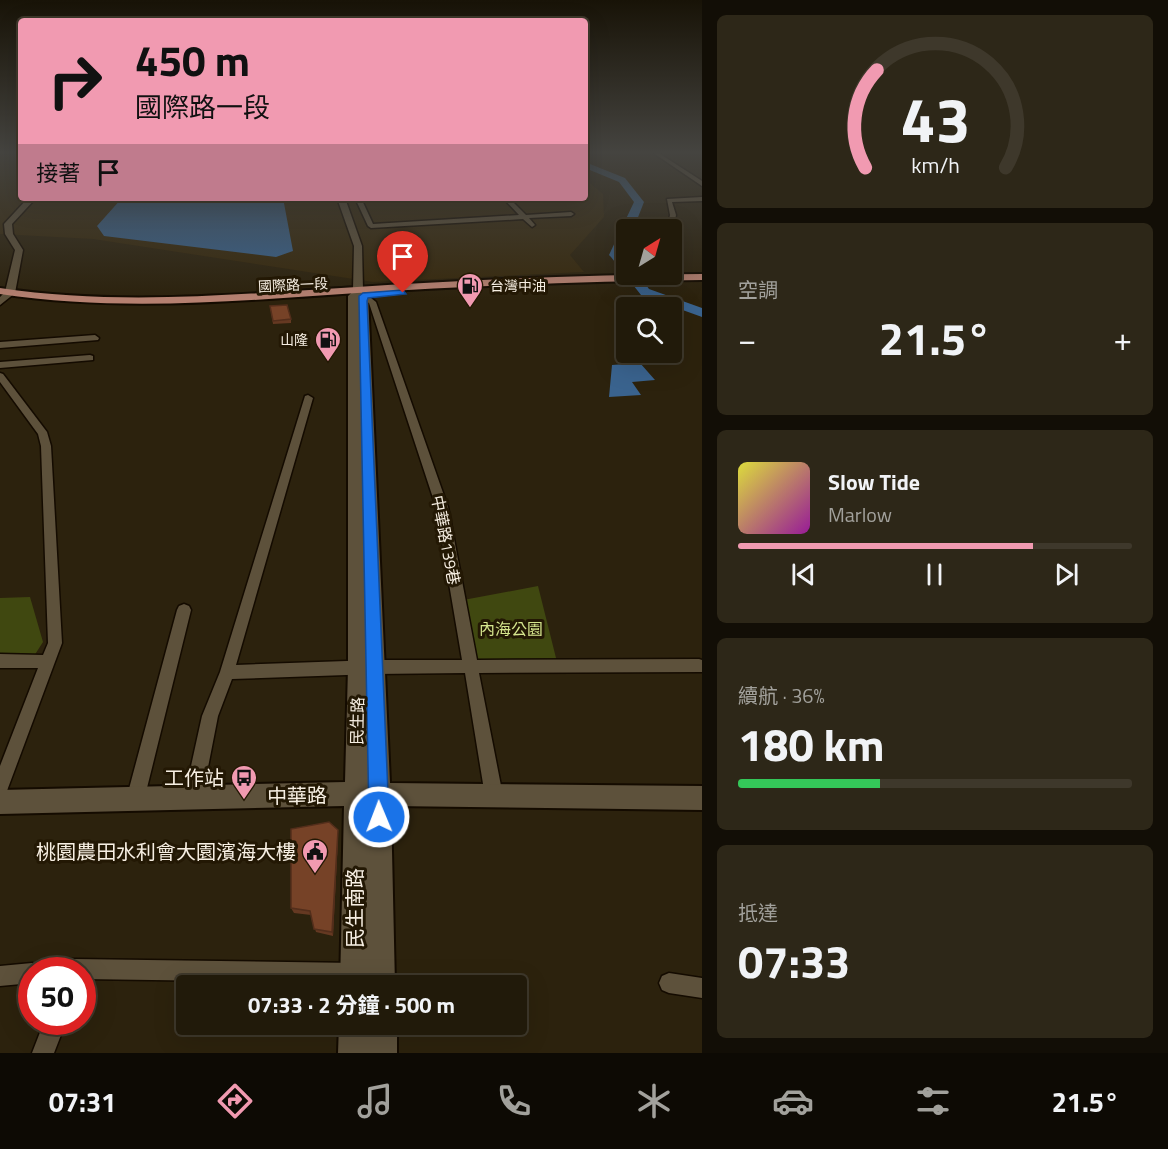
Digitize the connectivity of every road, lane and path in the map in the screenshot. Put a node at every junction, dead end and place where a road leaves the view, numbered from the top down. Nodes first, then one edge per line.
1 (29, 201) edge
2 (343, 201) edge
3 (359, 201) edge
4 (509, 201) edge
5 (669, 201) edge
6 (571, 214) dead end
7 (523, 217) junction
8 (672, 219) edge
9 (532, 225) dead end
10 (371, 226) junction
11 (353, 227) junction
12 (702, 277) edge
13 (682, 278) edge
14 (616, 279) edge
15 (682, 280) edge
16 (702, 282) edge
17 (358, 294) junction
18 (3, 297) edge
19 (95, 338) dead end
20 (0, 345) edge
21 (90, 358) dead end
22 (0, 365) edge
23 (0, 376) edge
24 (308, 398) dead end
25 (184, 610) dead end
26 (0, 661) edge
27 (48, 662) junction
28 (468, 666) junction
29 (699, 666) dead end
30 (366, 668) junction
31 (227, 672) junction
32 (0, 788) edge
33 (367, 794) junction
34 (494, 796) junction
35 (193, 798) junction
36 (702, 798) edge
37 (135, 800) junction
38 (0, 802) edge
39 (96, 971) edge
40 (18, 974) edge
41 (227, 975) edge
42 (354, 975) edge
43 (381, 975) edge
44 (0, 976) edge
45 (669, 983) dead end
46 (702, 988) edge
47 (50, 1035) edge
48 (354, 1035) edge
49 (382, 1035) edge
50 (44, 1053) edge
51 (353, 1053) edge
52 (382, 1053) edge

1 - 18 street
2 - 11 street, 民生路
3 - 10 street
4 - 7 street
5 - 8 street
6 - 7 street
7 - 9 street
7 - 10 street
10 - 11 street
11 - 17 street, 民生路
12 - 13 main road
14 - 17 main road, 國際路一段
15 - 16 main road
17 - 18 main road, 國際路一段
17 - 28 street, 中華路139巷
17 - 30 main road, 民生路
19 - 20 street
21 - 22 street
23 - 27 street
24 - 31 street
25 - 37 street
26 - 27 street
27 - 32 street
28 - 29 street
28 - 30 street
28 - 34 street, 中華路139巷
30 - 31 street
30 - 33 main road, 民生路
31 - 35 street
33 - 34 main road, 中華路
33 - 35 main road, 中華路
33 - 42 main road, 民生南路
33 - 43 main road, 民生南路
34 - 36 main road, 中華路
35 - 37 main road, 中華路
37 - 38 main road, 中華路
39 - 41 street
40 - 44 street
45 - 46 street
47 - 50 street
48 - 51 main road
49 - 52 main road

